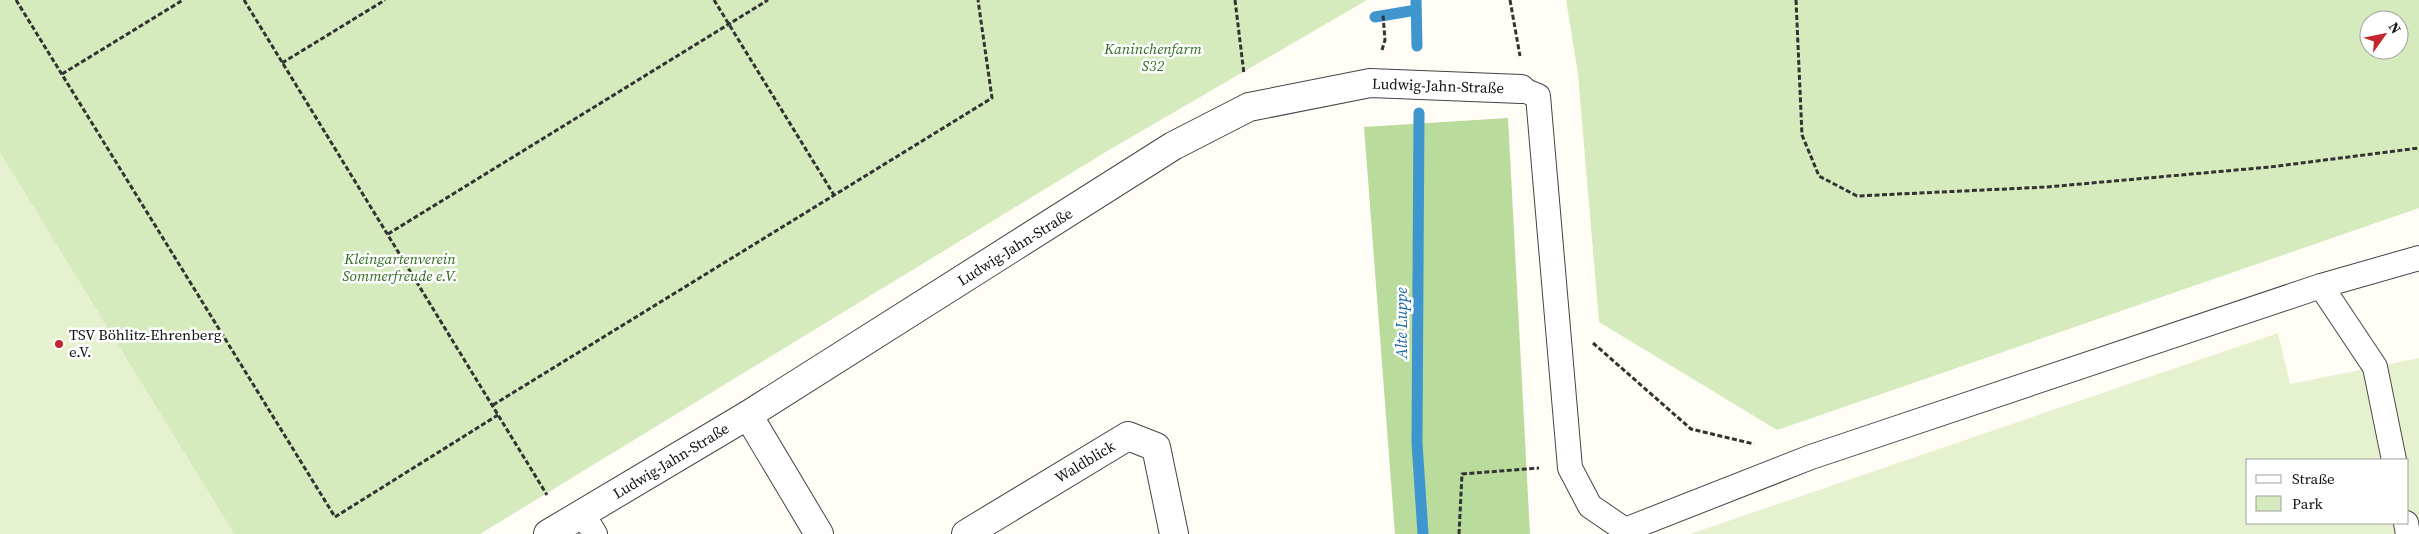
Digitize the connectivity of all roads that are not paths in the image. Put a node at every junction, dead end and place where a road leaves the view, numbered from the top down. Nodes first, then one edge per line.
1 (1522, 89) joint
2 (2419, 258) edge
3 (2321, 286) junction
4 (748, 415) junction
5 (2394, 459) edge
6 (573, 526) edge
7 (1626, 532) edge
8 (819, 534) edge
9 (966, 534) edge
10 (1174, 534) edge

1 - 4 street, Ludwig-Jahn-Straße
1 - 7 lane
2 - 3 lane
3 - 5 lane
3 - 7 lane
4 - 6 street, Ludwig-Jahn-Straße
4 - 8 street
9 - 10 street, Waldblick

